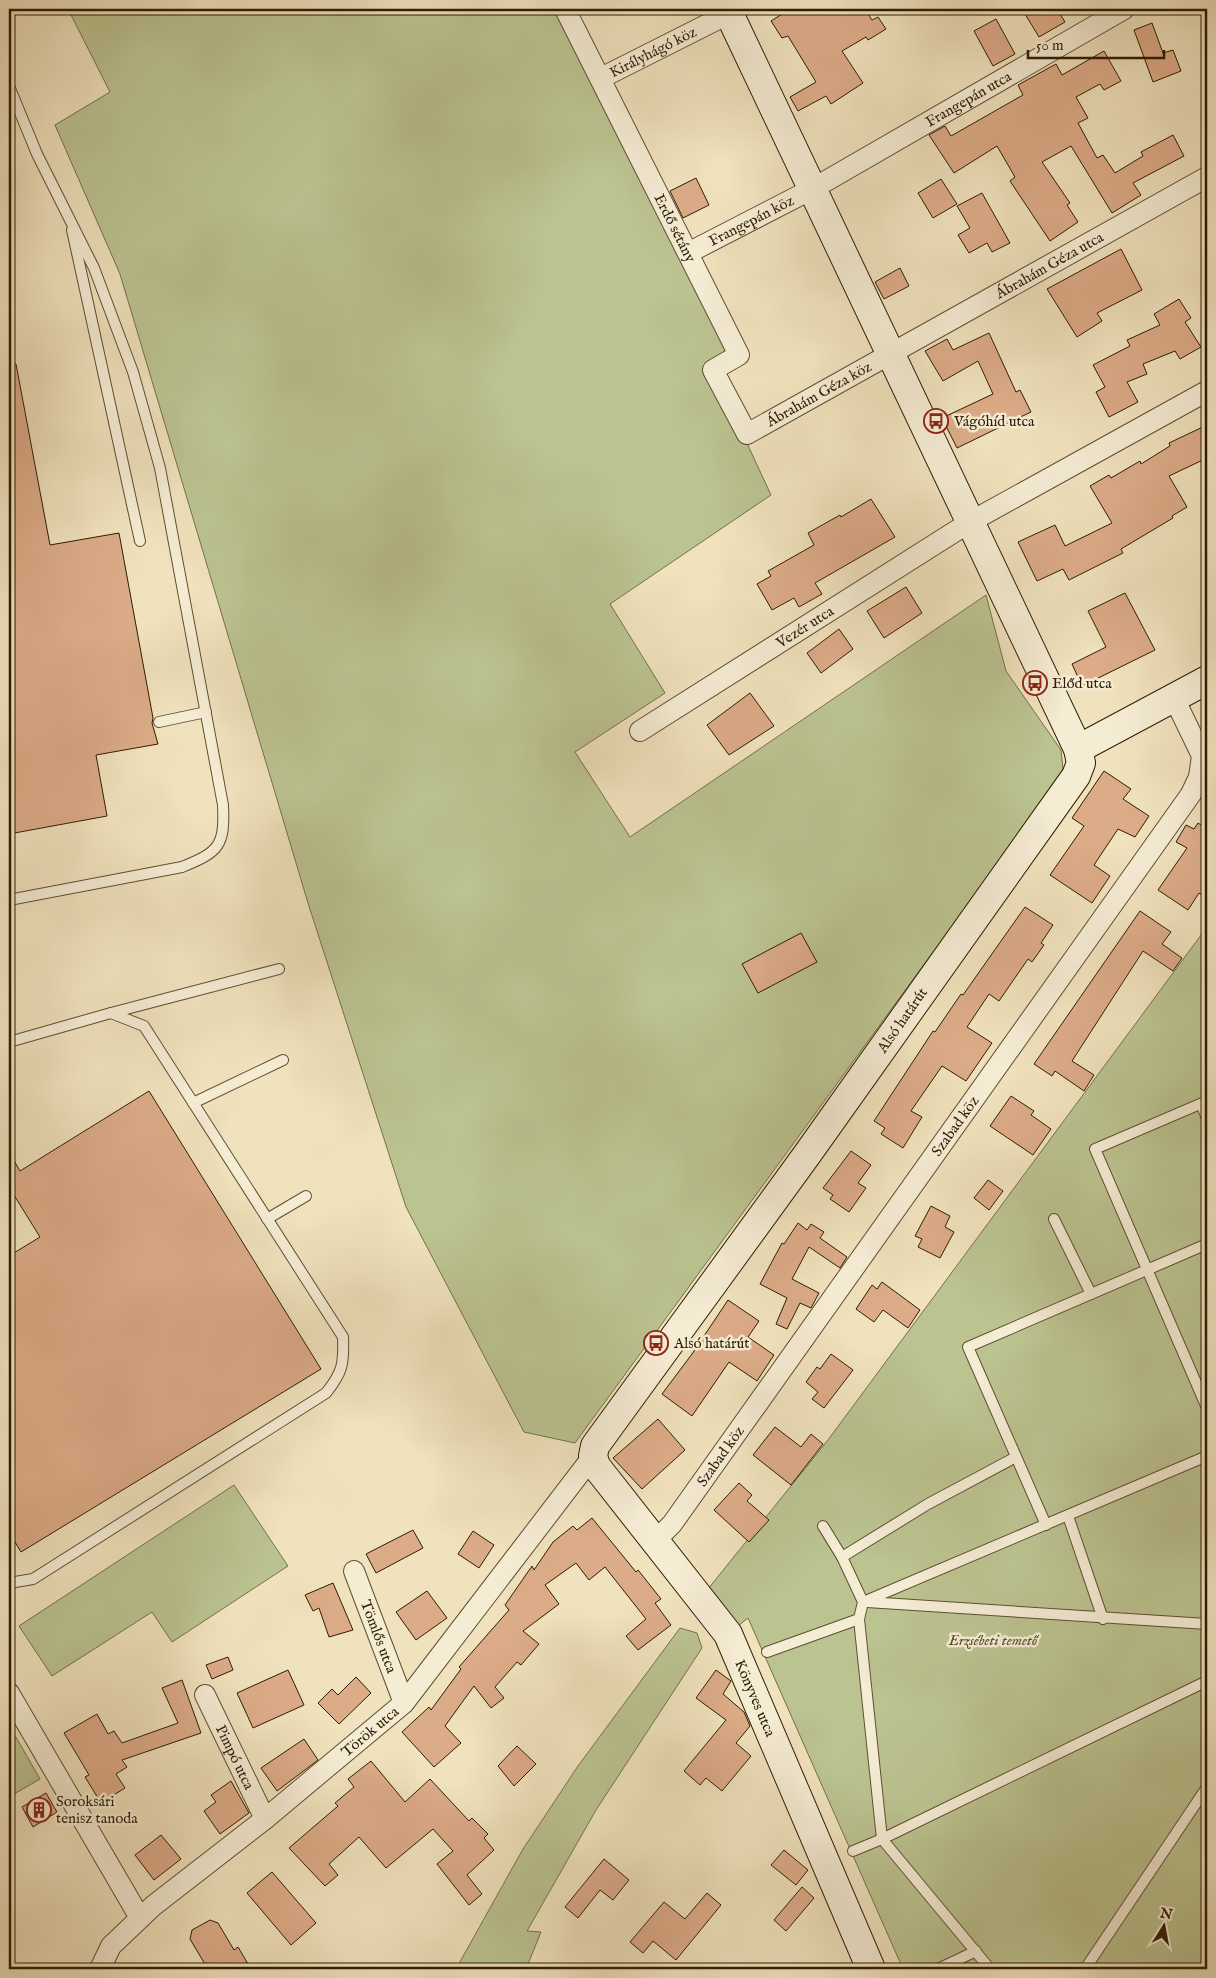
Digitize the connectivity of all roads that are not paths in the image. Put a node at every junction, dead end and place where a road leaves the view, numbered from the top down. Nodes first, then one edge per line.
1 (565, 9) edge
2 (1124, 9) edge
3 (731, 10) edge
4 (601, 78) junction
5 (9, 86) edge
6 (1207, 177) edge
7 (814, 188) junction
8 (67, 210) junction
9 (688, 253) junction
10 (891, 353) junction
11 (1207, 392) edge
12 (747, 434) joint
13 (970, 522) junction
14 (140, 541) dead end
15 (1207, 680) edge
16 (1174, 698) junction
17 (206, 712) junction
18 (158, 722) dead end
19 (640, 731) dead end
20 (1078, 749) junction
21 (9, 900) edge
22 (279, 969) dead end
23 (111, 1014) junction
24 (9, 1042) edge
25 (283, 1060) dead end
26 (194, 1103) junction
27 (1204, 1103) edge
28 (1207, 1118) edge
29 (306, 1196) dead end
30 (267, 1218) junction
31 (1054, 1219) dead end
32 (1207, 1244) edge
33 (1148, 1270) junction
34 (1091, 1294) junction
35 (1204, 1391) edge
36 (1207, 1408) edge
37 (593, 1456) junction
38 (1016, 1456) junction
39 (1207, 1456) edge
40 (1068, 1516) junction
41 (1046, 1525) junction
42 (822, 1526) dead end
43 (656, 1540) junction
44 (842, 1557) junction
45 (354, 1571) dead end
46 (9, 1583) edge
47 (863, 1602) junction
48 (1103, 1618) junction
49 (859, 1619) junction
50 (1207, 1624) edge
51 (767, 1652) dead end
52 (1207, 1682) edge
53 (9, 1693) edge
54 (205, 1695) dead end
55 (404, 1703) junction
56 (1207, 1787) edge
57 (265, 1819) junction
58 (882, 1839) junction
59 (853, 1850) dead end
60 (140, 1918) junction
61 (976, 1951) junction
62 (101, 1966) edge
63 (871, 1969) edge
64 (938, 1969) edge
65 (990, 1969) edge
66 (1086, 1969) edge

1 - 4 street, Erdő sétány
2 - 7 street, Frangepán utca
3 - 4 street, Királyhágó köz
3 - 7 street
4 - 9 street, Erdő sétány
5 - 8 lane
6 - 10 street, Ábrahám Géza utca
7 - 9 street, Frangepán köz
7 - 10 street
8 - 14 lane
8 - 17 lane
9 - 12 street, Erdő sétány
10 - 12 street, Ábrahám Géza köz
10 - 13 street
11 - 13 street
13 - 19 street, Vezér utca
13 - 20 street
15 - 16 street
16 - 20 street
16 - 43 street, Szabad köz
17 - 18 lane
17 - 21 lane
20 - 37 street, Alsó határút
22 - 23 lane
23 - 24 lane
23 - 26 lane
25 - 26 lane
26 - 30 lane
27 - 28 lane
27 - 33 lane
29 - 30 lane
30 - 46 lane
31 - 34 lane
32 - 33 lane
33 - 34 lane
33 - 35 lane
34 - 38 lane
35 - 36 lane
37 - 43 street, Könyves utca
37 - 55 street, Török utca
38 - 41 lane
38 - 44 lane
39 - 40 lane
40 - 41 lane
40 - 48 lane
41 - 47 lane
42 - 44 lane
43 - 63 street, Könyves utca
44 - 47 lane
45 - 55 street, Tömlős utca
47 - 48 lane
47 - 49 lane
48 - 50 lane
49 - 51 lane
49 - 58 lane
52 - 58 lane
53 - 60 street
54 - 57 street, Pimpó utca
55 - 57 street, Török utca
56 - 66 lane
57 - 60 street, Török utca
58 - 59 lane
58 - 61 lane
60 - 62 street, Török utca
61 - 64 lane
61 - 65 lane

